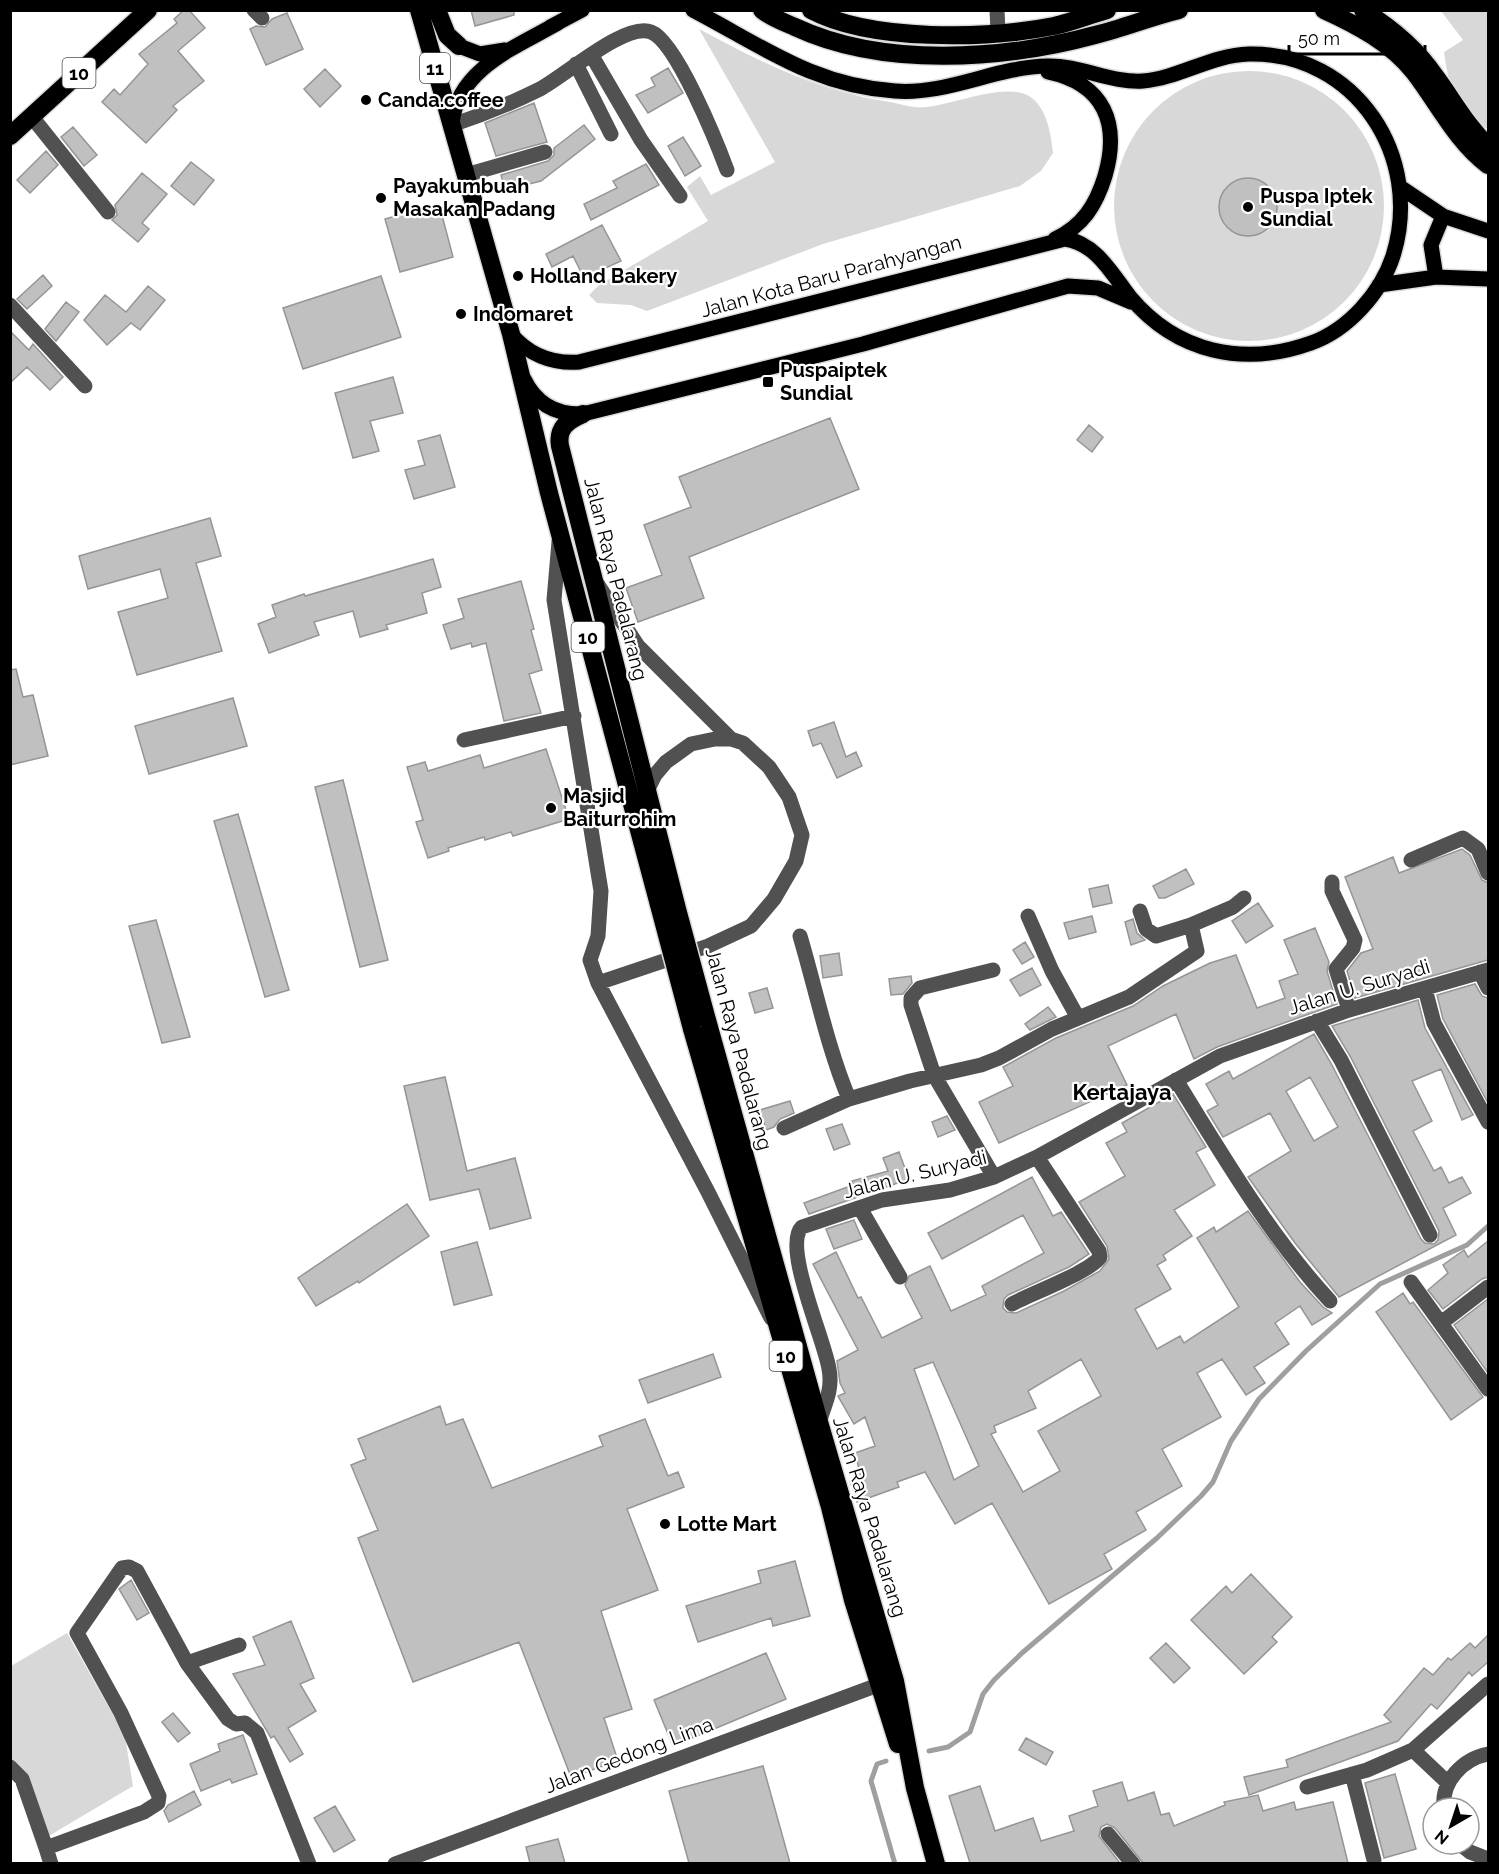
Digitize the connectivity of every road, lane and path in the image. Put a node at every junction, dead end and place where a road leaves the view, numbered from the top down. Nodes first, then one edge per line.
1 (148, 10) edge
2 (419, 10) edge
3 (437, 10) edge
4 (582, 10) edge
5 (693, 10) edge
6 (762, 10) edge
7 (811, 10) edge
8 (998, 10) edge
9 (1107, 10) edge
10 (1179, 10) edge
11 (1324, 10) edge
12 (1363, 10) edge
13 (558, 23) junction
14 (998, 32) junction
15 (459, 46) joint
16 (592, 56) junction
17 (576, 64) junction
18 (998, 74) junction
19 (32, 117) junction
20 (452, 126) junction
21 (611, 134) dead end
22 (10, 136) edge
23 (1488, 146) edge
24 (545, 152) dead end
25 (1488, 165) edge
26 (727, 170) dead end
27 (466, 175) junction
28 (1400, 187) junction
29 (680, 196) dead end
30 (108, 212) dead end
31 (1443, 216) junction
32 (1488, 231) edge
33 (1046, 242) junction
34 (1436, 277) junction
35 (1488, 279) edge
36 (1379, 285) junction
37 (10, 305) edge
38 (1141, 309) junction
39 (511, 334) junction
40 (519, 368) junction
41 (85, 386) dead end
42 (583, 414) junction
43 (560, 530) junction
44 (593, 578) junction
45 (574, 716) junction
46 (731, 739) junction
47 (464, 740) dead end
48 (647, 791) junction
49 (1411, 860) dead end
50 (1488, 873) edge
51 (1332, 882) dead end
52 (1244, 898) dead end
53 (668, 905) junction
54 (1140, 911) dead end
55 (1028, 916) dead end
56 (1191, 926) junction
57 (800, 936) dead end
58 (993, 970) dead end
59 (1484, 971) edge
60 (598, 983) junction
61 (1488, 988) edge
62 (1425, 989) junction
63 (1349, 1010) junction
64 (1078, 1018) junction
65 (1317, 1021) junction
66 (699, 1024) junction
67 (934, 1075) junction
68 (1176, 1080) junction
69 (849, 1099) junction
70 (1488, 1122) edge
71 (784, 1128) dead end
72 (1037, 1157) junction
73 (994, 1177) junction
74 (860, 1208) junction
75 (1430, 1235) dead end
76 (900, 1277) dead end
77 (1411, 1282) dead end
78 (1488, 1287) edge
79 (1330, 1301) dead end
80 (1012, 1304) dead end
81 (1441, 1323) junction
82 (780, 1335) junction
83 (1488, 1389) edge
84 (819, 1422) junction
85 (239, 1645) dead end
86 (188, 1663) junction
87 (878, 1684) junction
88 (1488, 1684) edge
89 (1413, 1750) junction
90 (1488, 1754) edge
91 (10, 1767) edge
92 (1352, 1774) junction
93 (1448, 1783) junction
94 (1307, 1787) dead end
95 (915, 1788) junction
96 (1446, 1796) edge
97 (1108, 1834) dead end
98 (48, 1856) edge
99 (1374, 1860) dead end
100 (309, 1863) edge
101 (395, 1863) edge
102 (936, 1863) edge
103 (1133, 1863) edge

1 - 19 highway, 10
2 - 20 highway, Jalan Raya Padalarang / 11
3 - 15 highway
4 - 13 main road
5 - 18 main road
6 - 10 highway
7 - 14 highway
8 - 14 street
9 - 14 highway
11 - 25 highway
12 - 23 highway
13 - 15 main road
13 - 20 main road
16 - 17 street
16 - 26 street
16 - 29 street
17 - 20 street
17 - 21 street
18 - 28 main road, Jalan Kota Baru Parahyangan
18 - 33 main road
19 - 22 highway, 10
19 - 30 street
20 - 27 highway, Jalan Raya Padalarang / 11
24 - 27 street
27 - 39 highway, Jalan Raya Padalarang / 11
28 - 31 main road
28 - 36 main road, Jalan Kota Baru Parahyangan
31 - 32 main road
31 - 34 main road
33 - 38 main road, Jalan Kota Baru Parahyangan
33 - 39 main road, Jalan Kota Baru Parahyangan
34 - 35 main road
34 - 36 main road
36 - 38 main road, Jalan Kota Baru Parahyangan
37 - 41 street
38 - 42 main road, Jalan Kota Baru Parahyangan
39 - 40 highway, Jalan Raya Padalarang / 11
40 - 42 main road, Jalan Raya Padalarang
40 - 43 highway, Jalan Raya Padalarang / 10
42 - 44 highway, Jalan Raya Padalarang / 10
43 - 45 street
43 - 53 highway, Jalan Raya Padalarang / 10
44 - 46 street
44 - 48 highway, Jalan Raya Padalarang / 10
45 - 47 street
45 - 60 street
46 - 48 street
46 - 60 street
48 - 53 highway, Jalan Raya Padalarang / 10
49 - 50 street
51 - 63 street
52 - 56 street
53 - 66 highway, Jalan Raya Padalarang / 10, bridge
54 - 56 street
55 - 64 street
56 - 64 street
57 - 69 street
58 - 67 street
59 - 61 street
59 - 62 street, Jalan U. Suryadi
60 - 82 street
62 - 63 street, Jalan U. Suryadi
62 - 70 street
63 - 65 street, Jalan U. Suryadi
64 - 67 street
65 - 68 street, Jalan U. Suryadi
65 - 75 street
66 - 82 highway, Jalan Raya Padalarang / 10
66 - 84 highway, Jalan Raya Padalarang / 10
67 - 69 street
67 - 73 street
68 - 72 street, Jalan U. Suryadi
68 - 79 street
69 - 71 street
72 - 73 street, Jalan U. Suryadi
72 - 80 street
73 - 74 street, Jalan U. Suryadi
74 - 76 street
74 - 84 street, Jalan U. Suryadi
77 - 81 street
78 - 81 street
81 - 83 street
82 - 87 highway, Jalan Raya Padalarang / 10
84 - 95 highway, Jalan Raya Padalarang / 10
85 - 86 street
86 - 98 street
86 - 100 street
87 - 95 highway, Jalan Raya Padalarang / 10
87 - 101 street, Jalan Gedong Lima
88 - 89 street
89 - 92 street
89 - 93 street
90 - 93 street
91 - 98 street
92 - 94 street
92 - 99 street
93 - 96 street
95 - 102 highway, Jalan Raya Padalarang / 10
97 - 103 street

